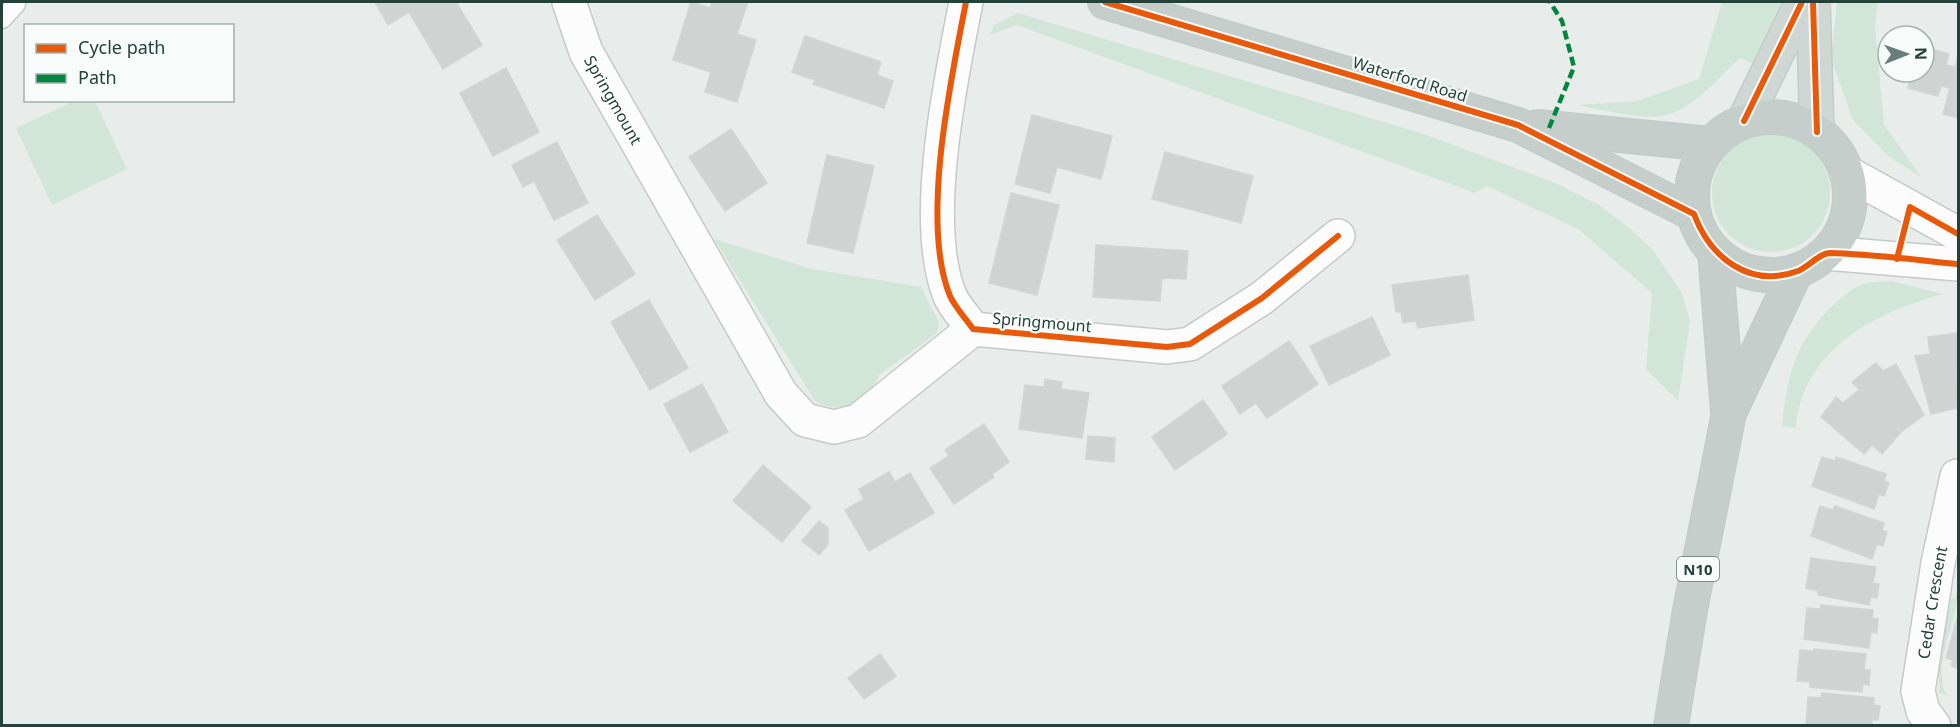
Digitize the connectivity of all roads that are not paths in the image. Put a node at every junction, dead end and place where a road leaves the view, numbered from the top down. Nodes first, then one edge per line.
1 (569, 2) edge
2 (966, 2) edge
3 (1105, 2) edge
4 (1802, 2) edge
5 (1813, 2) edge
6 (16, 4) dead end
7 (2, 18) edge
8 (1744, 121) junction
9 (1518, 125) junction
10 (1817, 132) junction
11 (1711, 144) junction
12 (1846, 172) junction
13 (1694, 214) junction
14 (1959, 234) edge
15 (1338, 236) dead end
16 (1714, 252) junction
17 (1826, 253) junction
18 (1959, 264) edge
19 (1796, 271) junction
20 (974, 329) junction
21 (1728, 414) junction
22 (1957, 476) edge
23 (1671, 726) edge
24 (1934, 726) edge

1 - 20 street, Springmount
2 - 20 street, Springmount
3 - 9 highway, Waterford Road
4 - 8 main road
5 - 10 main road
6 - 7 lane
8 - 10 highway, N10
8 - 11 highway, N10
9 - 11 highway, Waterford Road
9 - 13 highway, Waterford Road
10 - 12 highway, N10
11 - 13 highway, N10
12 - 14 street
12 - 17 highway, N10
13 - 16 highway, N10
15 - 20 street, Springmount
16 - 19 highway, N10
16 - 21 highway, N10
17 - 18 street
17 - 19 highway, N10
19 - 21 highway, N10
21 - 23 highway, N10
22 - 24 street, Cedar Crescent

